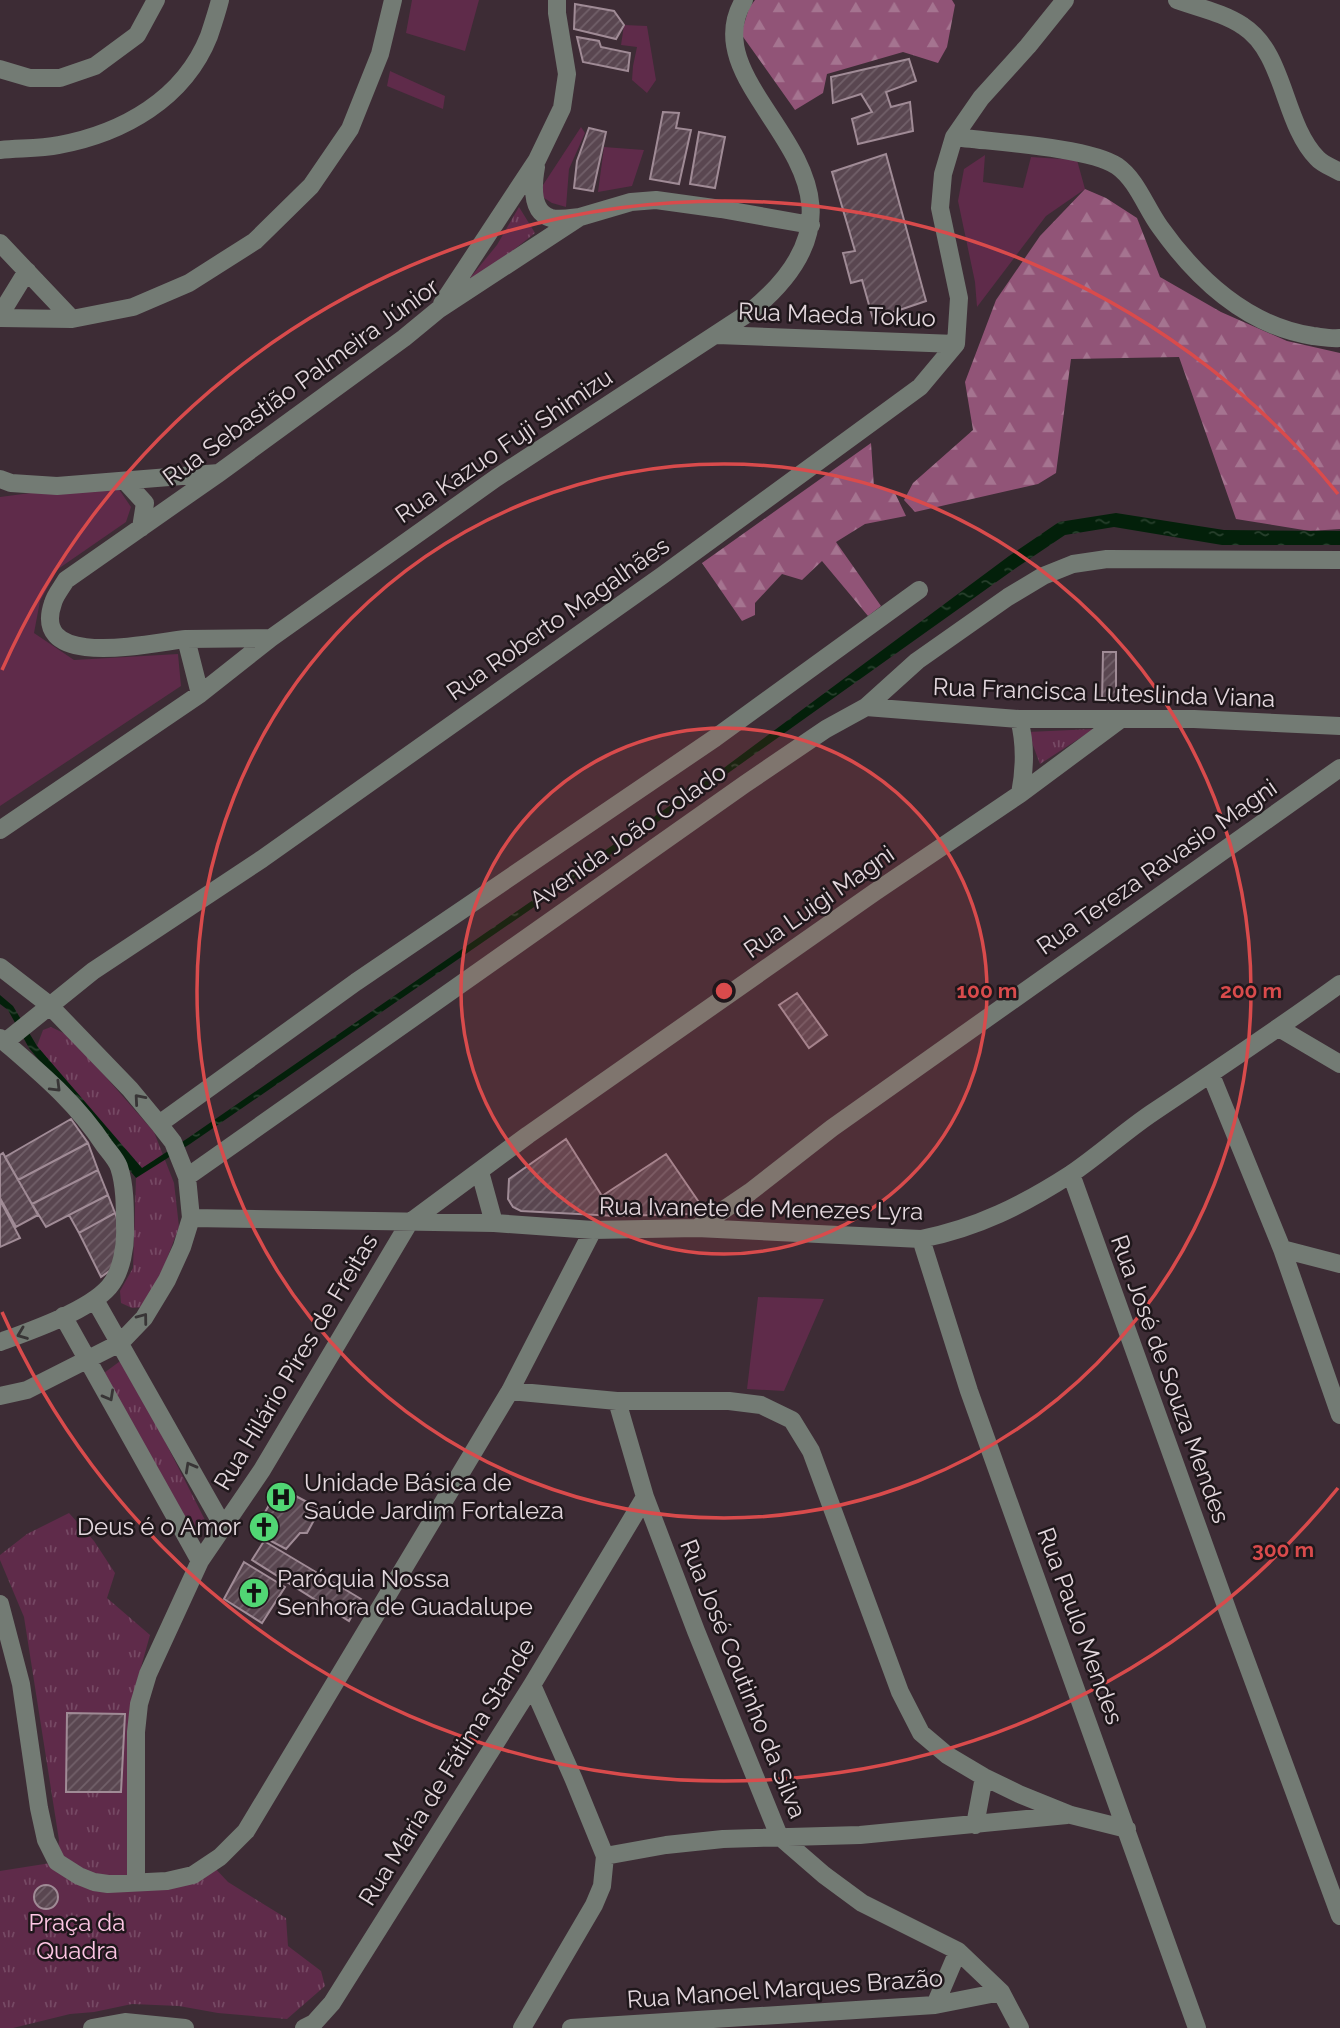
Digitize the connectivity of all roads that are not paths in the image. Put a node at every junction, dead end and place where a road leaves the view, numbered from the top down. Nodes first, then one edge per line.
1 (156, 0) edge
2 (220, 0) edge
3 (393, 0) edge
4 (557, 0) edge
5 (744, 0) edge
6 (1065, 0) edge
7 (1177, 0) edge
8 (0, 69) edge
9 (954, 138) junction
10 (0, 150) edge
11 (537, 160) junction
12 (1340, 172) edge
13 (580, 217) junction
14 (811, 225) junction
15 (0, 243) edge
16 (27, 271) junction
17 (438, 310) junction
18 (0, 316) edge
19 (72, 319) junction
20 (717, 335) junction
21 (1340, 338) edge
22 (956, 344) junction
23 (219, 473) junction
24 (0, 479) edge
25 (125, 481) junction
26 (141, 528) junction
27 (1340, 560) edge
28 (919, 590) dead end
29 (271, 638) junction
30 (186, 639) junction
31 (200, 694) junction
32 (866, 707) junction
33 (1019, 719) junction
34 (1121, 719) junction
35 (1340, 726) edge
36 (1340, 768) edge
37 (1020, 794) junction
38 (0, 830) edge
39 (0, 967) edge
40 (1340, 984) edge
41 (48, 1004) junction
42 (1279, 1028) junction
43 (3, 1040) edge
44 (1340, 1064) edge
45 (1211, 1075) junction
46 (159, 1124) junction
47 (480, 1172) junction
48 (1071, 1174) junction
49 (187, 1177) junction
50 (191, 1219) junction
51 (410, 1223) junction
52 (495, 1223) junction
53 (697, 1228) junction
54 (593, 1230) junction
55 (921, 1239) junction
56 (1282, 1249) junction
57 (1340, 1264) edge
58 (95, 1300) junction
59 (62, 1316) junction
60 (0, 1342) edge
61 (120, 1343) junction
62 (89, 1360) junction
63 (0, 1388) edge
64 (27, 1390) junction
65 (510, 1391) junction
66 (0, 1396) edge
67 (617, 1401) junction
68 (1340, 1415) edge
69 (645, 1497) junction
70 (223, 1527) junction
71 (200, 1561) junction
72 (0, 1604) edge
73 (532, 1685) junction
74 (984, 1777) junction
75 (1071, 1815) junction
76 (975, 1825) junction
77 (1127, 1829) junction
78 (779, 1836) junction
79 (605, 1856) junction
80 (136, 1882) junction
81 (1340, 1916) edge
82 (958, 1951) junction
83 (1002, 1992) junction
84 (936, 2005) junction
85 (92, 2028) edge
86 (185, 2028) edge
87 (304, 2028) edge
88 (522, 2028) edge
89 (571, 2028) edge
90 (1020, 2028) edge
91 (1197, 2028) edge

1 - 8 street
2 - 10 street
3 - 19 street
4 - 11 street
5 - 14 street, Rua Kazuo Fuji Shimizu
6 - 9 street
7 - 12 street
9 - 21 street
9 - 22 street
11 - 13 street
11 - 17 street
13 - 14 street, Rua Sebastião Palmeira Júnior
13 - 17 street, Rua Sebastião Palmeira Júnior
14 - 20 street, Rua Kazuo Fuji Shimizu
15 - 16 street
16 - 18 street
16 - 19 street
17 - 23 street, Rua Sebastião Palmeira Júnior
18 - 19 street
20 - 22 street, Rua Maeda Tokuo
20 - 29 street, Rua Kazuo Fuji Shimizu
22 - 41 street, Rua Roberto Magalhães
23 - 25 street
23 - 26 street, Rua Sebastião Palmeira Júnior
24 - 25 street
25 - 26 street
26 - 30 street, Rua Sebastião Palmeira Júnior
27 - 32 street, Avenida João Colado
28 - 46 street, Avenida João Colado
29 - 30 street
29 - 31 street, Rua Kazuo Fuji Shimizu
30 - 31 street
31 - 38 street, Rua Kazuo Fuji Shimizu
32 - 33 street, Rua Francisca Luteslinda Viana
32 - 49 street, Avenida João Colado
33 - 34 street, Rua Francisca Luteslinda Viana
33 - 37 street
34 - 35 street, Rua Francisca Luteslinda Viana
34 - 37 street, Rua Luigi Magni
36 - 53 street, Rua Tereza Ravasio Magni
37 - 47 street, Rua Luigi Magni
39 - 41 street
40 - 42 street, Rua Ivanete de Menezes Lyra
41 - 43 street, Rua Roberto Magalhães
46 -> 41 street
42 - 44 street
42 - 45 street, Rua Ivanete de Menezes Lyra
43 -> 58 street
45 - 48 street, Rua Ivanete de Menezes Lyra
45 - 56 street
46 - 49 street
47 - 51 street, Rua Luigi Magni
47 - 52 street
48 - 55 street, Rua Ivanete de Menezes Lyra
48 - 81 street, Rua José de Souza Mendes
49 - 50 street
50 - 51 street, Rua Ivanete de Menezes Lyra
61 -> 50 street
51 - 52 street, Rua Ivanete de Menezes Lyra
51 - 70 street, Rua Hilário Pires de Freitas
52 - 54 street, Rua Ivanete de Menezes Lyra
53 - 54 street, Rua Ivanete de Menezes Lyra
53 - 55 street, Rua Ivanete de Menezes Lyra
54 - 65 street
55 - 77 street, Rua Paulo Mendes
56 - 57 street
56 - 68 street
58 - 59 street
58 - 61 street
59 -> 60 street
59 - 62 street
61 - 62 street
70 -> 61 street
62 - 64 street
62 -> 71 street
63 - 64 street
64 - 66 street
65 - 67 street
65 - 80 street
67 - 69 street, Rua José Coutinho da Silva
67 - 74 street
69 - 73 street, Rua Maria de Fátima Stande
69 - 78 street, Rua José Coutinho da Silva
70 - 71 street, Rua Hilário Pires de Freitas
71 - 80 street, Rua Hilário Pires de Freitas
72 - 80 street
73 - 79 street
73 - 87 street, Rua Maria de Fátima Stande
74 - 75 street
74 - 76 street
75 - 76 street
75 - 77 street
76 - 78 street
77 - 91 street, Rua Paulo Mendes
78 - 79 street
78 - 82 street, Rua José Coutinho da Silva
79 - 88 street
82 - 83 street, Rua José Coutinho da Silva
82 - 84 street
83 - 84 street, Rua Manoel Marques Brazão
83 - 90 street, Rua José Coutinho da Silva
84 - 89 street, Rua Manoel Marques Brazão
85 - 86 street

